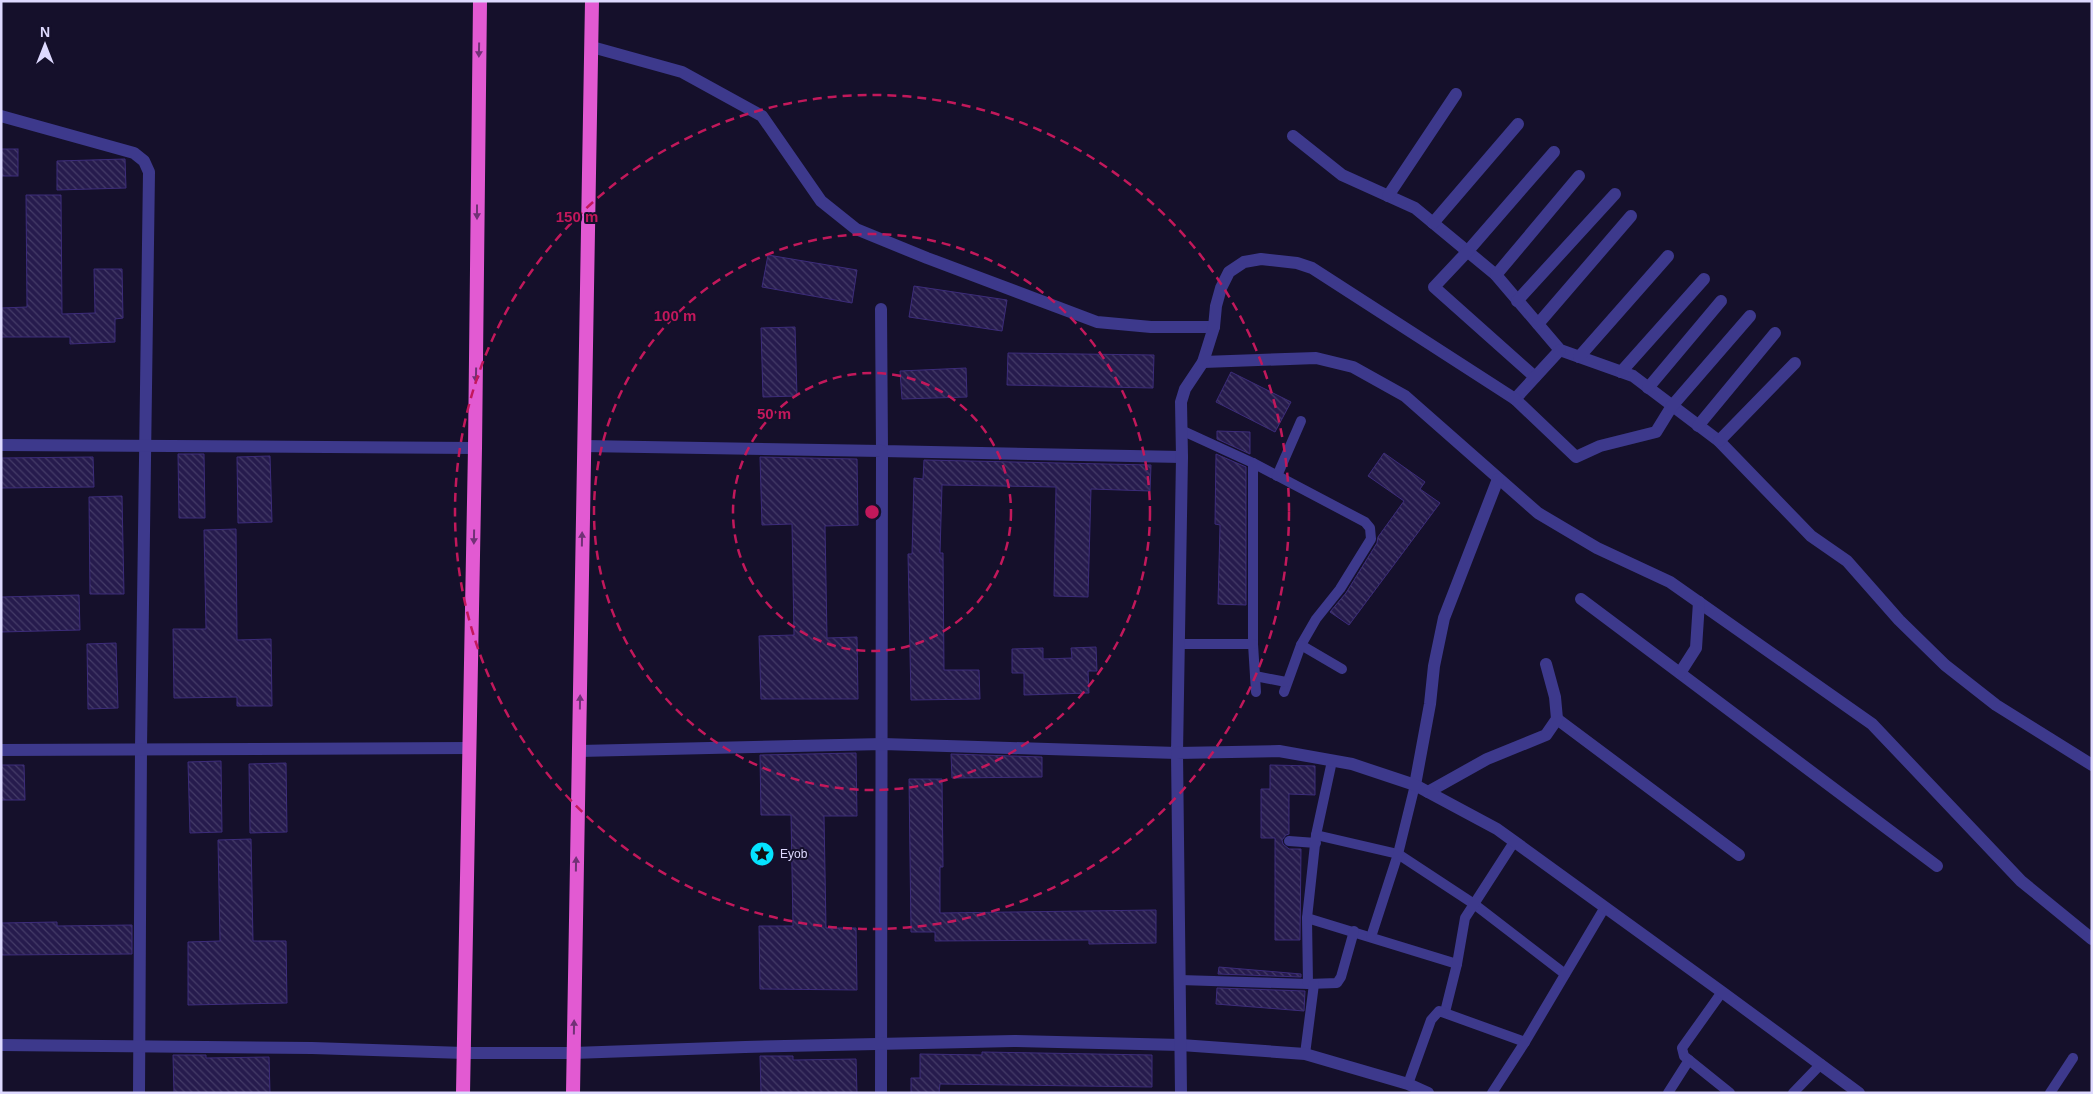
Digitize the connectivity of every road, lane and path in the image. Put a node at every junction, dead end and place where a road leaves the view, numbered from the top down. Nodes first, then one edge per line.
1 (480, 1) edge
2 (592, 1) edge
3 (592, 47) junction
4 (1456, 94) dead end
5 (1, 116) edge
6 (1518, 124) dead end
7 (1293, 136) dead end
8 (1554, 152) dead end
9 (1578, 176) dead end
10 (1615, 194) dead end
11 (1388, 196) junction
12 (1631, 216) dead end
13 (1433, 223) junction
14 (1467, 252) junction
15 (1668, 256) dead end
16 (1496, 275) junction
17 (1704, 279) dead end
18 (1721, 300) dead end
19 (1518, 301) junction
20 (881, 309) dead end
21 (1750, 316) dead end
22 (1538, 324) junction
23 (1214, 327) junction
24 (1776, 333) dead end
25 (1560, 350) junction
26 (1578, 357) junction
27 (1203, 362) junction
28 (1795, 363) dead end
29 (1621, 372) junction
30 (1535, 377) junction
31 (1648, 388) junction
32 (1515, 399) junction
33 (1672, 406) junction
34 (1301, 421) dead end
35 (1698, 426) junction
36 (1181, 430) junction
37 (1719, 442) junction
38 (1, 445) edge
39 (145, 446) junction
40 (584, 446) junction
41 (476, 448) junction
42 (882, 451) junction
43 (1182, 457) junction
44 (1253, 463) junction
45 (1277, 476) junction
46 (1498, 479) junction
47 (1581, 599) dead end
48 (1700, 602) junction
49 (1179, 644) junction
50 (1253, 644) junction
51 (1301, 646) junction
52 (1546, 664) dead end
53 (1342, 669) dead end
54 (1680, 673) junction
55 (1255, 676) junction
56 (1256, 692) dead end
57 (1557, 720) junction
58 (883, 744) junction
59 (142, 748) junction
60 (470, 748) junction
61 (1, 750) edge
62 (579, 751) junction
63 (1177, 753) junction
64 (1332, 761) junction
65 (2092, 765) edge
66 (1415, 785) junction
67 (1428, 792) junction
68 (1316, 839) junction
69 (1289, 841) dead end
70 (1514, 842) junction
71 (1398, 854) junction
72 (1738, 855) dead end
73 (1937, 866) dead end
74 (1474, 904) junction
75 (1605, 907) junction
76 (1308, 918) junction
77 (1354, 931) junction
78 (1371, 937) junction
79 (2092, 939) edge
80 (1457, 964) junction
81 (1565, 974) junction
82 (1180, 980) junction
83 (1311, 984) junction
84 (1722, 992) junction
85 (1446, 1012) junction
86 (1525, 1042) junction
87 (881, 1044) junction
88 (1, 1045) edge
89 (1181, 1045) junction
90 (139, 1047) junction
91 (464, 1053) junction
92 (574, 1053) junction
93 (1305, 1054) junction
94 (2072, 1058) dead end
95 (1689, 1060) junction
96 (1821, 1064) junction
97 (1408, 1084) junction
98 (139, 1093) edge
99 (463, 1093) edge
100 (573, 1093) edge
101 (881, 1093) edge
102 (1181, 1093) edge
103 (1428, 1093) edge
104 (1492, 1093) edge
105 (1668, 1093) edge
106 (1730, 1093) edge
107 (1793, 1093) edge
108 (1859, 1093) edge
109 (2050, 1093) edge

1 -> 41 highway
2 - 3 highway
3 - 23 street
3 - 40 highway
4 - 11 street
5 - 39 street
6 - 13 street
7 - 11 street
8 - 14 street
9 - 16 street
10 - 19 street
11 - 13 street
12 - 22 street
13 - 14 street
14 - 16 street
14 - 30 street
15 - 26 street
16 - 19 street
17 - 29 street
18 - 31 street
19 - 22 street
20 - 42 street
21 - 33 street
22 - 25 street
23 - 27 street
23 - 32 street
24 - 35 street
25 - 26 street
25 - 30 street
26 - 29 street
27 - 36 street
27 - 46 street
28 - 37 street
29 - 31 street
30 - 32 street
31 - 33 street
32 - 33 street
33 - 35 street
34 - 45 lane
35 - 37 street
36 - 43 street
36 - 44 lane
37 - 65 street
38 - 39 street
39 - 41 street
39 - 59 street
40 - 42 street
62 -> 40 highway
41 -> 60 highway
42 - 43 street
42 - 58 street
43 - 49 street
44 - 45 lane
44 - 50 lane
45 - 51 lane
46 - 48 street
46 - 66 street
47 - 54 street
48 - 54 street
48 - 79 street
49 - 50 lane
49 - 63 street
50 - 55 lane
51 - 53 lane
51 - 55 lane
52 - 57 street
54 - 73 street
55 - 56 lane
57 - 67 street
57 - 72 street
58 - 62 street
58 - 63 street
58 - 87 street
59 - 60 street
59 - 61 street
59 - 90 street
60 - 91 highway
92 -> 62 highway
63 - 64 street
63 - 82 street
64 - 66 street
64 - 68 lane
66 - 67 street
66 - 71 lane
67 - 70 street
68 - 69 lane
68 - 71 lane
68 - 76 lane
70 - 74 lane
70 - 75 street
71 - 74 lane
71 - 78 lane
74 - 80 lane
74 - 81 lane
75 - 81 lane
75 - 84 street
76 - 77 lane
76 - 83 lane
77 - 78 lane
77 - 83 lane
78 - 80 lane
80 - 85 lane
81 - 86 lane
82 - 83 lane
82 - 89 street
83 - 93 lane
84 - 95 lane
84 - 96 street
85 - 86 lane
85 - 97 lane
86 - 104 lane
87 - 89 street
87 - 92 street
87 - 101 street
88 - 90 street
89 - 93 street
89 - 102 street
90 - 91 street
90 - 98 street
91 - 92 street
91 - 99 highway
92 - 100 highway
93 - 97 street
94 - 109 lane
95 - 105 lane
95 - 106 lane
96 - 107 lane
96 - 108 street
97 - 103 street

